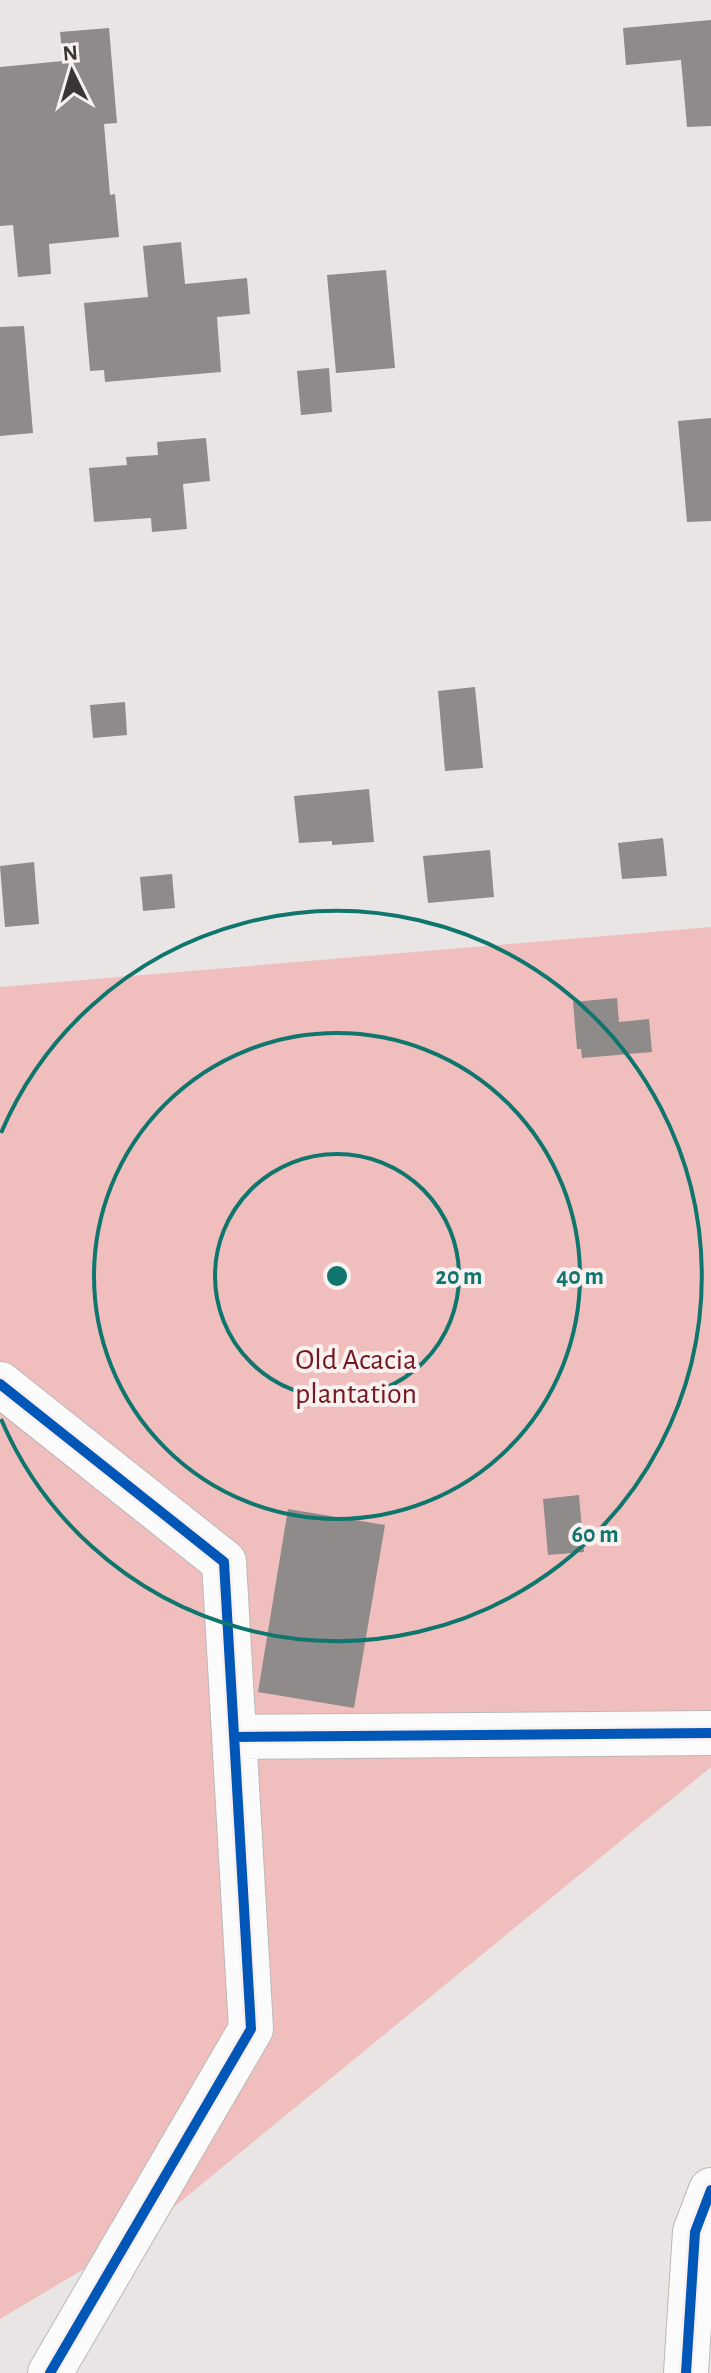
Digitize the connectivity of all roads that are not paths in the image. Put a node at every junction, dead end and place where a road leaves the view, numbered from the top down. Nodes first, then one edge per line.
1 (0, 1384) edge
2 (711, 1733) edge
3 (235, 1737) junction
4 (711, 2190) edge
5 (50, 2373) edge
6 (686, 2373) edge

1 - 3 street
2 - 3 street
3 - 5 street
4 - 6 street

